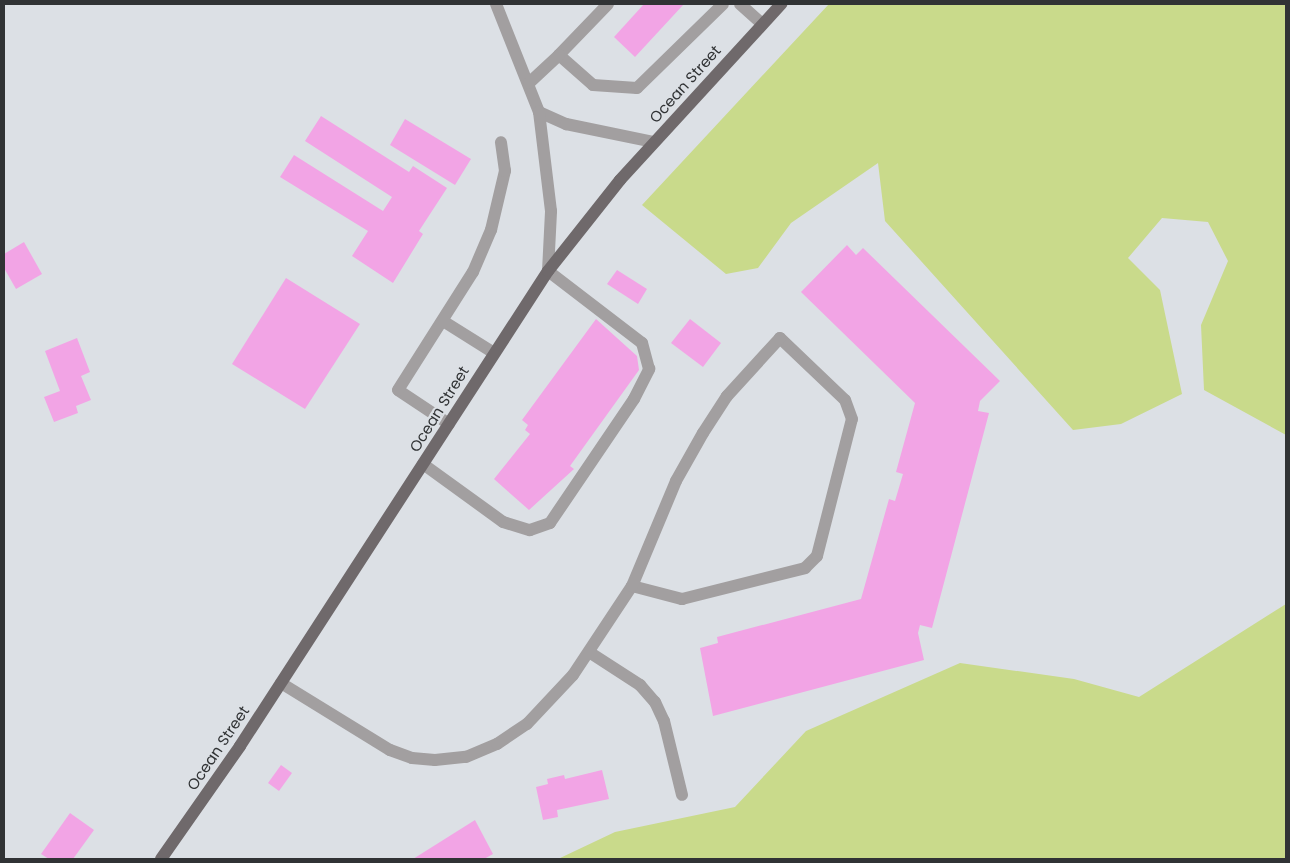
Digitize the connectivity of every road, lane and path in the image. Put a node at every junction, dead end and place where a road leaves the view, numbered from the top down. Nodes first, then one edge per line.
1 (496, 4) edge
2 (608, 4) edge
3 (723, 4) edge
4 (740, 4) edge
5 (782, 4) edge
6 (762, 24) junction
7 (559, 55) junction
8 (529, 83) junction
9 (540, 112) junction
10 (501, 142) dead end
11 (654, 142) junction
12 (548, 271) junction
13 (443, 321) junction
14 (494, 353) junction
15 (449, 424) junction
16 (424, 464) junction
17 (632, 586) junction
18 (589, 652) junction
19 (281, 683) junction
20 (682, 795) dead end
21 (161, 859) edge

1 - 8 street
2 - 7 street
3 - 7 street
4 - 6 street
5 - 6 main road, Ocean Street
6 - 11 main road, Ocean Street
7 - 8 street
8 - 9 street
9 - 11 street
9 - 12 street
10 - 13 street
11 - 12 main road, Ocean Street
12 - 14 main road, Ocean Street
12 - 16 street
13 - 14 street
13 - 15 street
14 - 15 main road, Ocean Street
15 - 16 main road, Ocean Street
16 - 19 main road, Ocean Street
17 - 17 street
17 - 18 street
18 - 19 street
18 - 20 street
19 - 21 main road, Ocean Street

